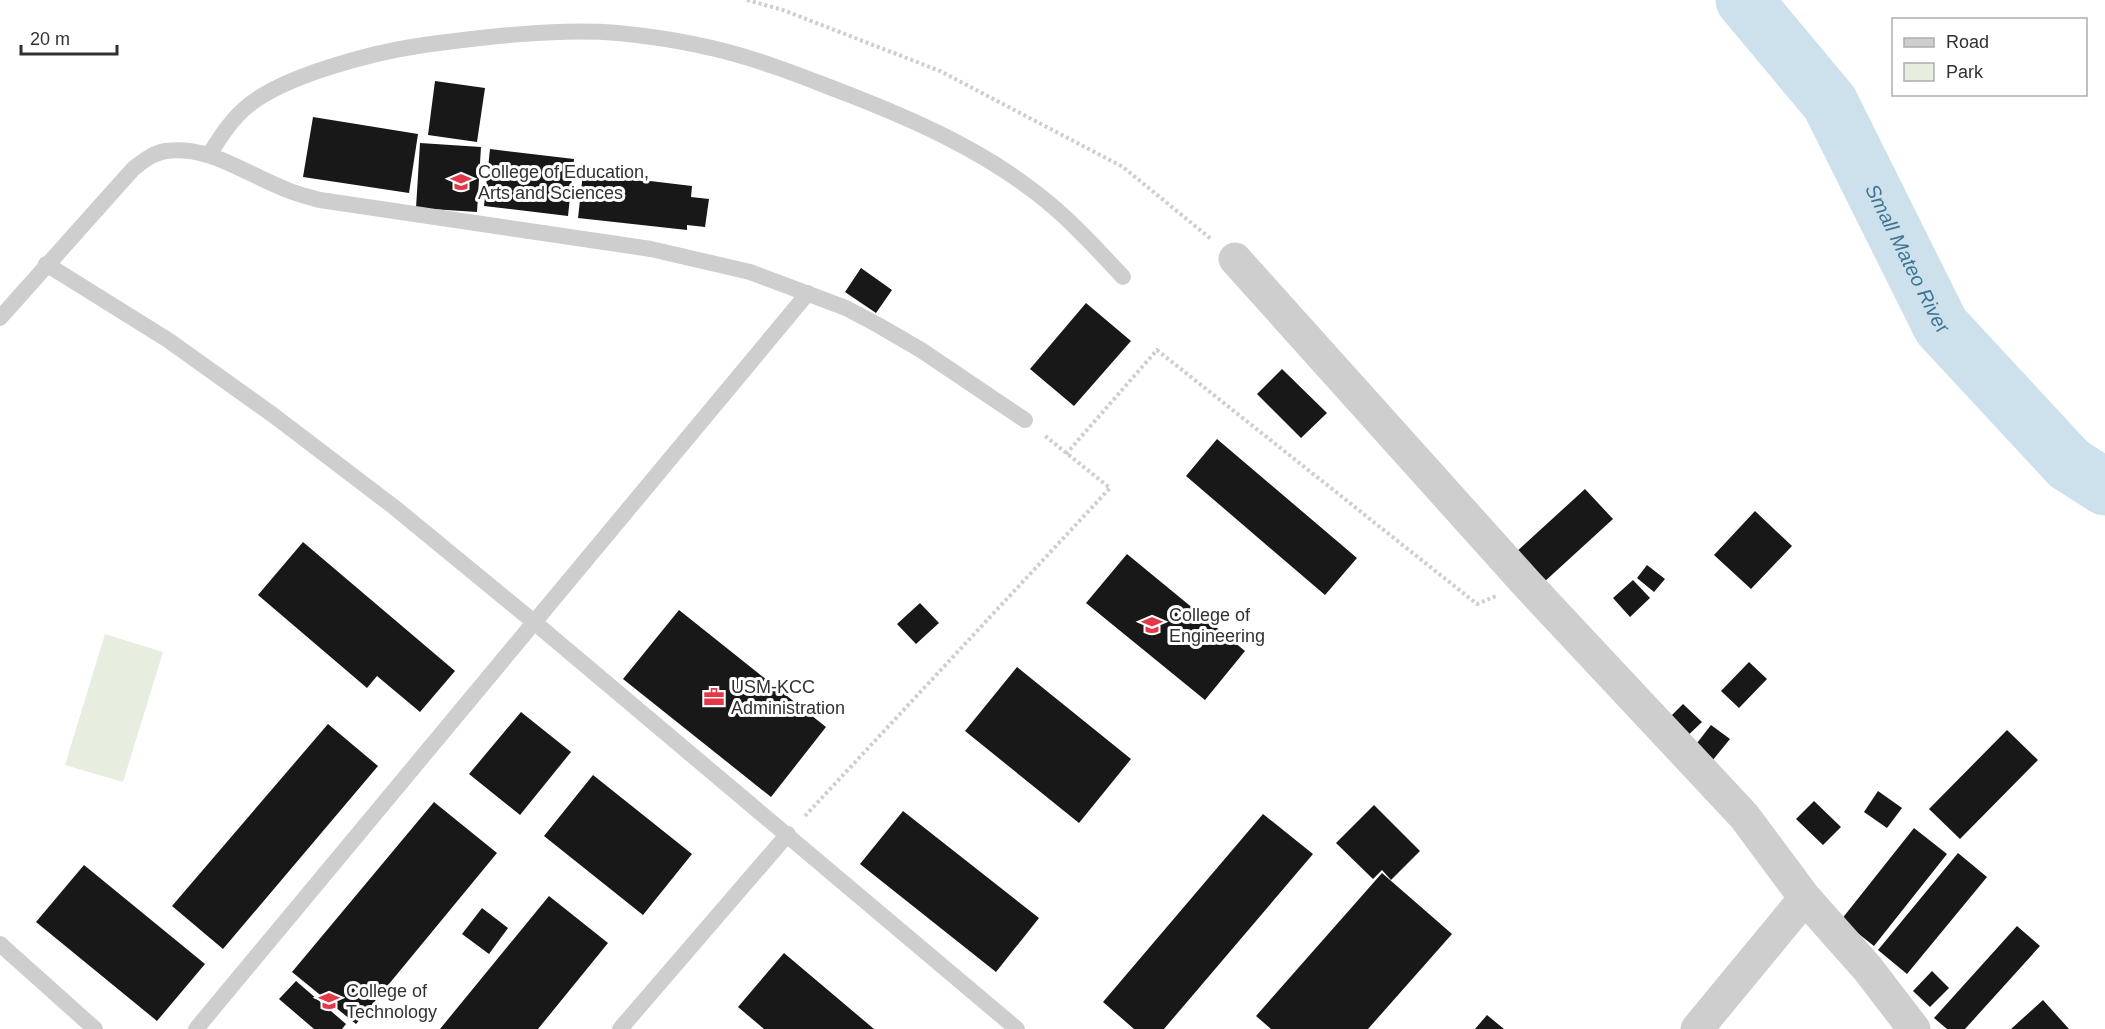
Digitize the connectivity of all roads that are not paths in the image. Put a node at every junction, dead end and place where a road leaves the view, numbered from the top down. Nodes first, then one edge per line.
1 (209, 155) junction
2 (1235, 259) road end
3 (46, 264) junction
4 (1124, 277) dead end
5 (808, 293) junction
6 (0, 318) edge
7 (1025, 420) road end
8 (534, 622) junction
9 (788, 834) junction
10 (1806, 898) junction
11 (0, 944) edge
12 (95, 1029) edge
13 (196, 1029) edge
14 (621, 1029) edge
15 (1017, 1029) edge
16 (1697, 1029) edge
17 (1914, 1029) edge

1 - 3 lane
1 - 4 lane
1 - 5 lane
2 - 10 street
3 - 6 lane
3 - 8 lane
5 - 7 lane
5 - 8 lane
8 - 9 lane
8 - 13 lane
9 - 14 lane
9 - 15 lane
10 - 16 street
10 - 17 street
11 - 12 lane

